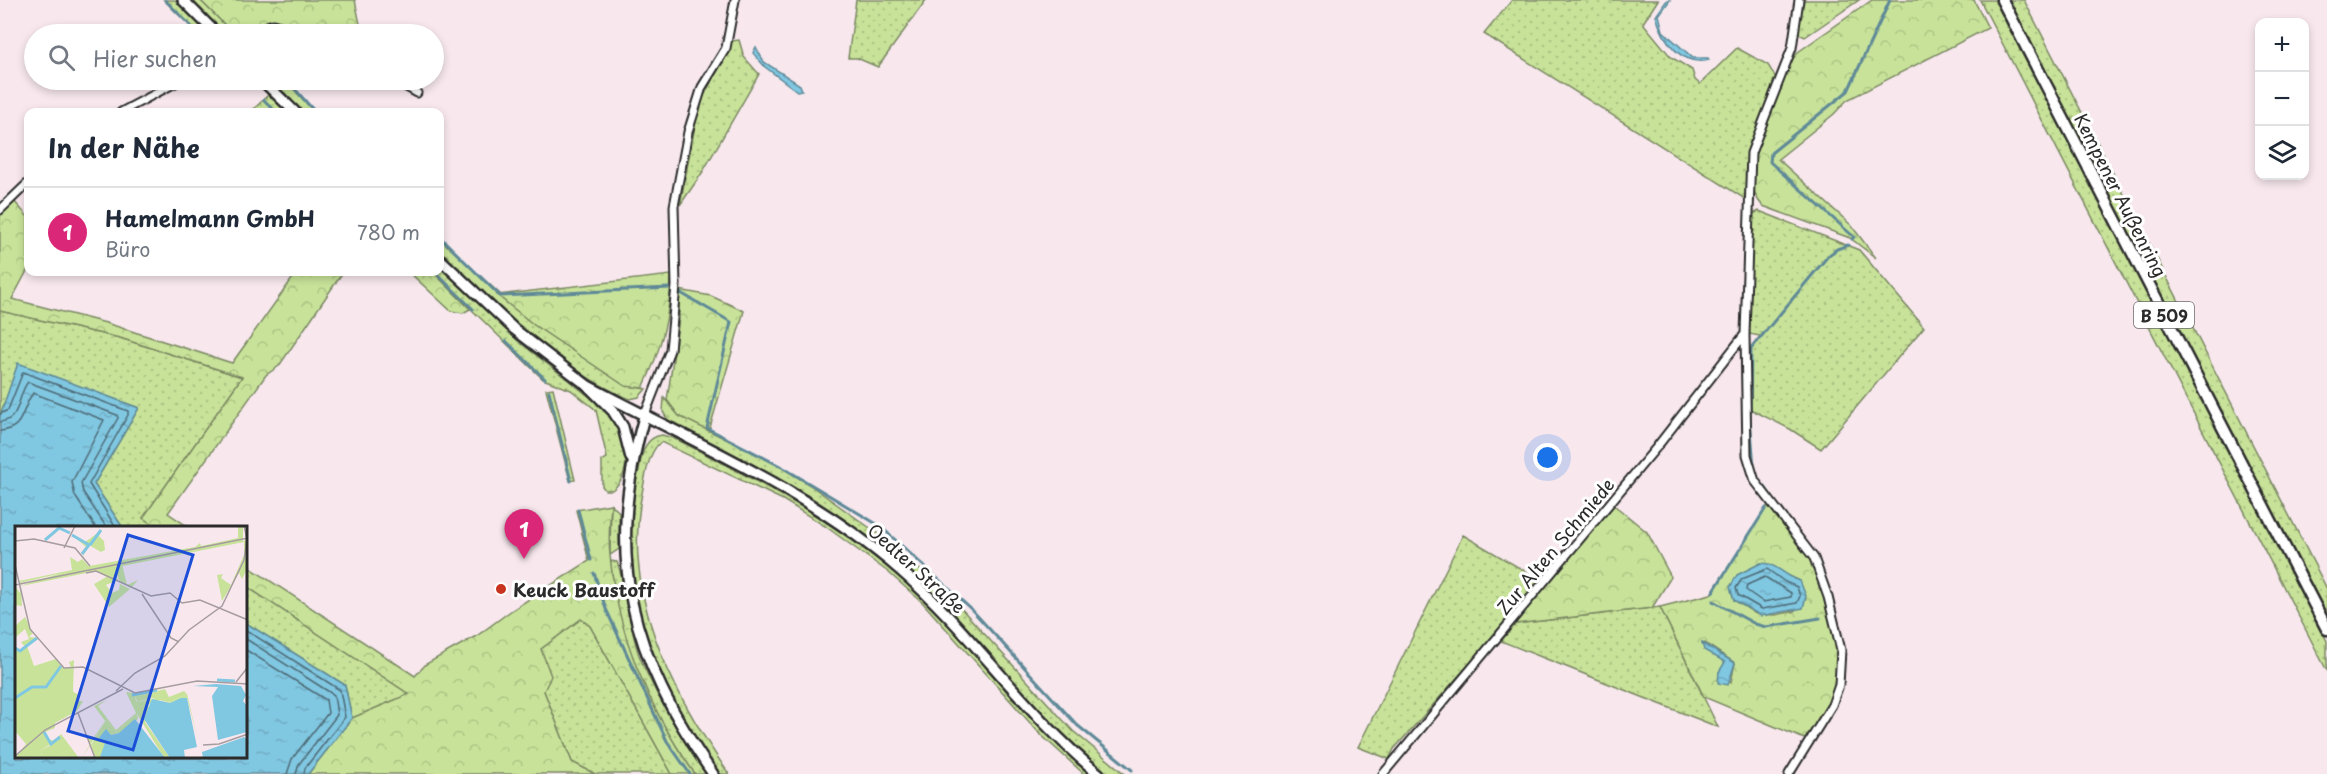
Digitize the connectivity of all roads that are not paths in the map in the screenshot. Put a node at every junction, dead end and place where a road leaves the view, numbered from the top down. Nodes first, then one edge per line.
1 (183, 0) edge
2 (735, 0) edge
3 (1798, 0) edge
4 (2002, 0) edge
5 (207, 24) edge
6 (163, 90) edge
7 (272, 90) edge
8 (412, 90) edge
9 (417, 93) dead end
10 (129, 108) edge
11 (291, 108) edge
12 (24, 187) edge
13 (0, 210) edge
14 (444, 263) edge
15 (1745, 334) junction
16 (588, 386) junction
17 (645, 417) junction
18 (632, 462) junction
19 (2327, 629) edge
20 (714, 774) edge
21 (1099, 774) edge
22 (1383, 774) edge
23 (1789, 774) edge

1 - 5 main road
2 - 17 street
3 - 15 street
4 - 19 main road, Kempener Außenring / B 509
6 - 10 street
7 - 11 main road
8 - 9 street
12 - 13 street
14 - 16 main road
15 - 22 street, Zur Alten Schmiede
15 - 23 street
16 - 17 main road, Oedter Straße
16 - 18 main road
17 - 18 main road
17 - 21 main road, Oedter Straße
18 - 20 main road

